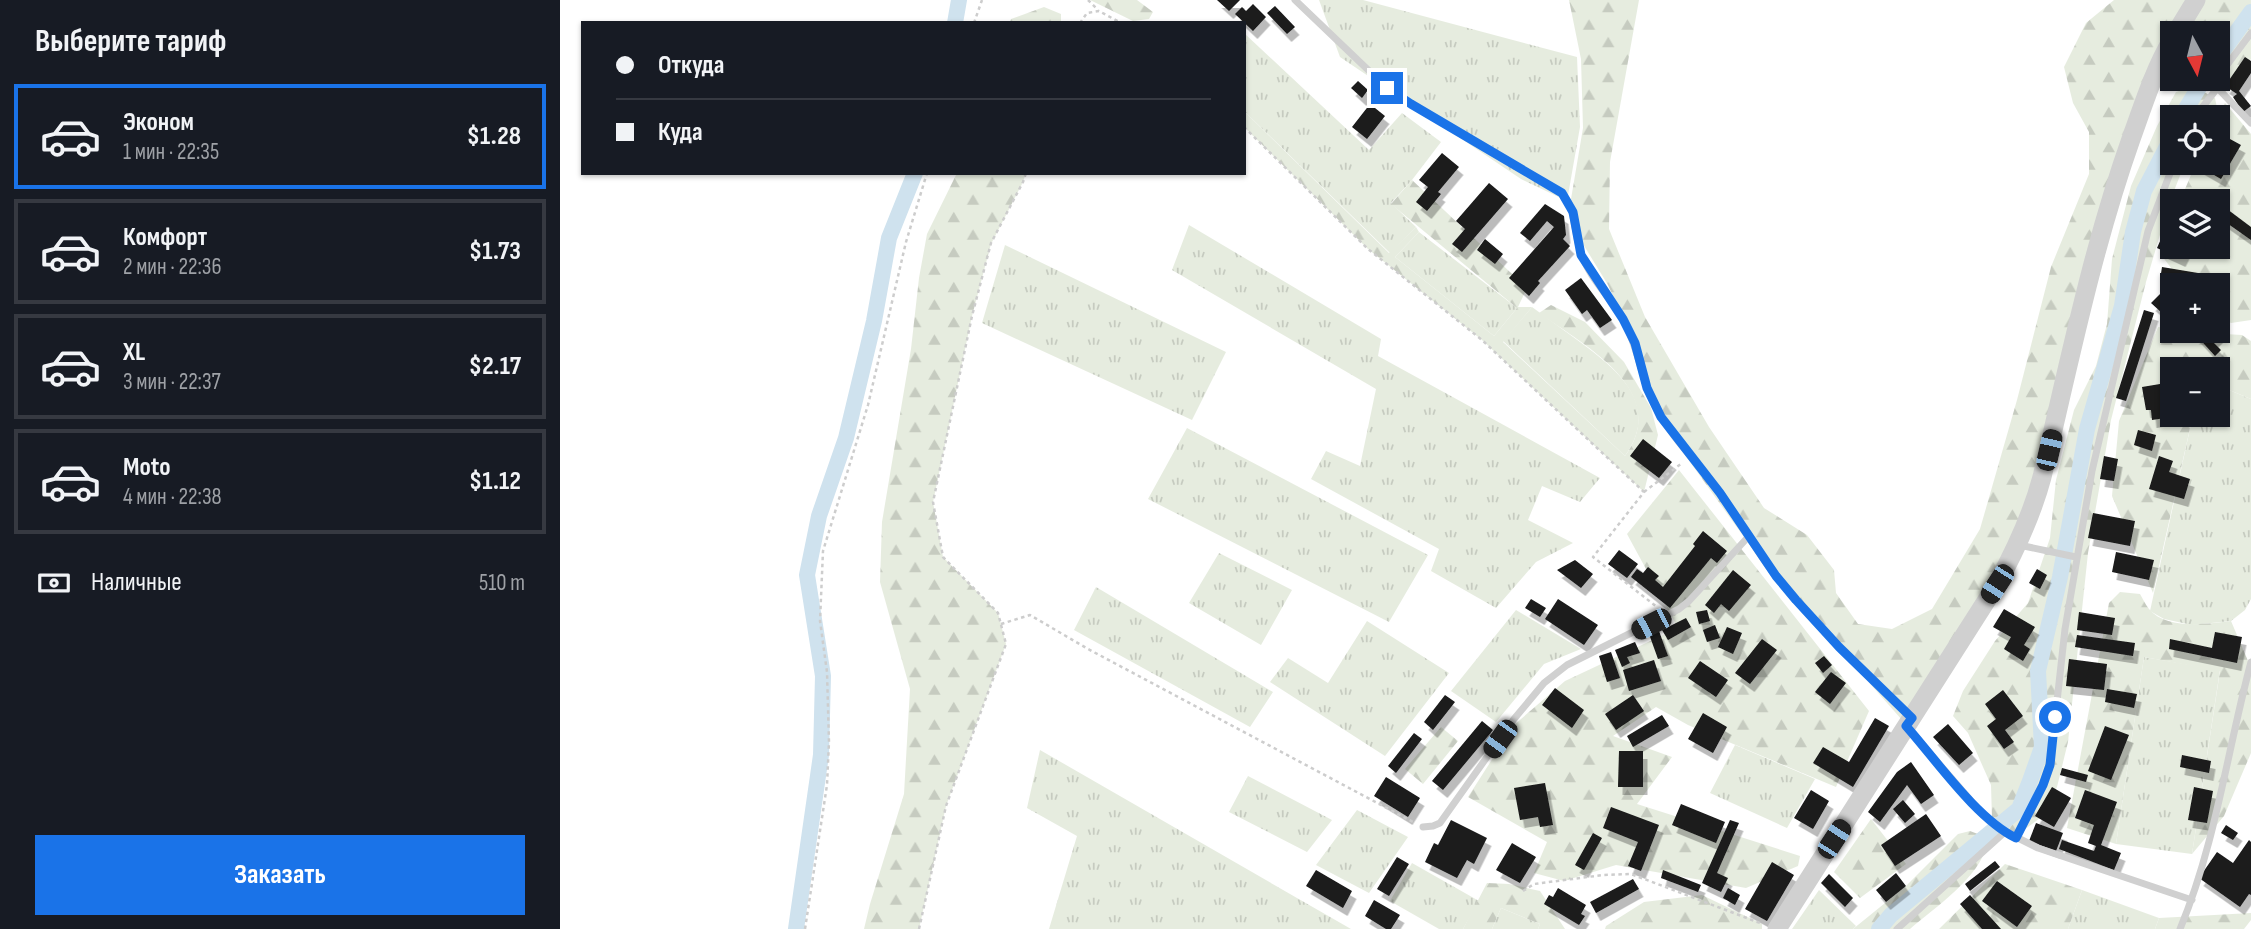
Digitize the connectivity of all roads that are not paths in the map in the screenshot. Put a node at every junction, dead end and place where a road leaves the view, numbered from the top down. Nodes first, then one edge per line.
1 (1295, 0) edge
2 (2196, 0) edge
3 (2184, 21) edge
4 (2251, 33) edge
5 (2230, 61) edge
6 (2160, 71) edge
7 (2222, 91) edge
8 (2251, 122) edge
9 (2169, 175) edge
10 (1749, 536) junction
11 (2018, 545) junction
12 (2076, 557) junction
13 (2251, 662) edge
14 (1909, 722) junction
15 (1423, 827) road end
16 (2001, 830) junction
17 (2016, 838) junction
18 (2192, 900) junction
19 (1770, 927) edge
20 (1896, 929) edge
21 (2180, 929) edge

1 - 10 lane
2 - 3 street
4 - 5 lane
6 - 11 street
7 - 8 lane
9 - 12 lane
10 - 14 lane
10 - 15 lane
11 - 12 lane
11 - 14 street
12 - 17 lane
13 - 18 lane
14 - 16 lane
14 - 19 street
16 - 17 lane
16 - 20 lane
17 - 18 lane
18 - 21 lane

